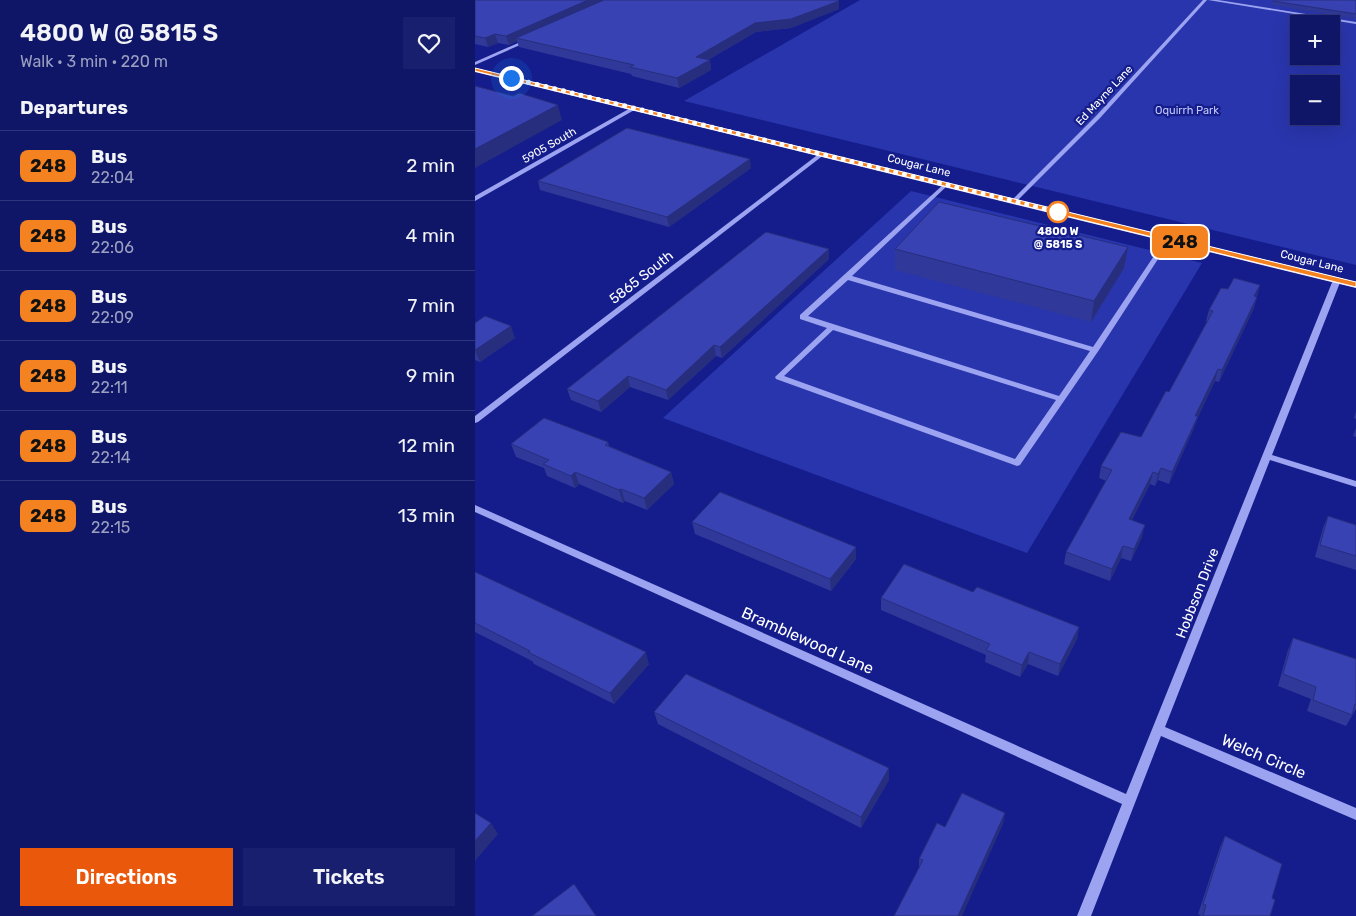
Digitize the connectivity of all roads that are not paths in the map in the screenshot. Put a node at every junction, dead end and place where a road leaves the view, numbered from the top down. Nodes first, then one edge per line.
1 (1205, 0) edge
2 (1210, 0) edge
3 (1356, 23) edge
4 (532, 39) edge
5 (475, 64) edge
6 (475, 70) edge
7 (634, 108) junction
8 (822, 154) junction
9 (945, 185) junction
10 (475, 199) edge
11 (1014, 201) junction
12 (1167, 238) junction
13 (847, 277) junction
14 (1337, 280) junction
15 (1356, 285) edge
16 (832, 326) junction
17 (1095, 350) junction
18 (1061, 399) junction
19 (475, 420) edge
20 (1266, 456) junction
21 (1356, 484) edge
22 (475, 508) edge
23 (1159, 729) junction
24 (1128, 801) junction
25 (1356, 814) edge
26 (1083, 916) edge

1 - 11 street, Ed Mayne Lane
2 - 3 street
4 - 5 street
6 - 7 main road, Cougar Lane
7 - 8 main road, Cougar Lane
7 - 10 street, 5905 South
8 - 9 main road, Cougar Lane
8 - 19 street, 5865 South
9 - 11 main road, Cougar Lane
9 - 13 street
11 - 12 main road, Cougar Lane
12 - 14 main road, Cougar Lane
12 - 17 street
13 - 16 street
13 - 17 street
14 - 15 main road, Cougar Lane
14 - 20 street, Hobbson Drive
16 - 18 street
16 - 18 street
17 - 18 street
20 - 21 street
20 - 23 street, Hobbson Drive
22 - 24 street, Bramblewood Lane
23 - 24 street, Hobbson Drive
23 - 25 street, Welch Circle
24 - 26 street, Hobbson Drive

